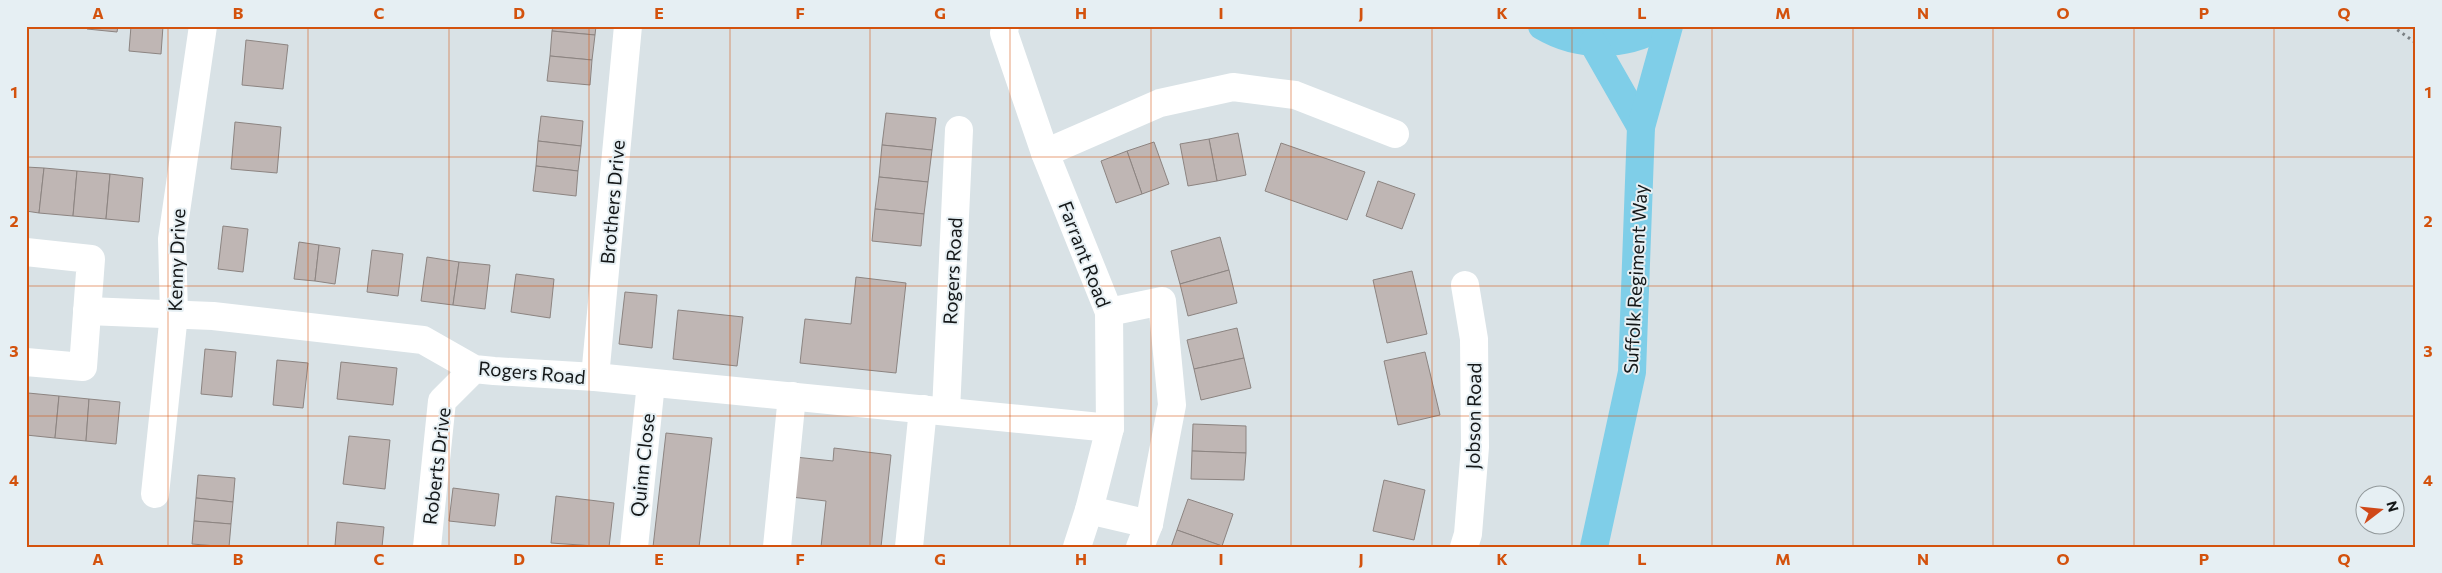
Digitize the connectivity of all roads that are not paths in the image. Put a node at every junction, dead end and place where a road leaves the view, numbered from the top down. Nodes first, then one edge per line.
1 (203, 26) edge
2 (628, 26) edge
3 (1005, 26) edge
4 (1542, 26) edge
5 (1661, 26) edge
6 (1669, 26) edge
7 (1593, 42) junction
8 (1641, 127) junction
9 (959, 130) dead end
10 (1395, 134) dead end
11 (1045, 153) junction
12 (26, 252) edge
13 (1465, 285) dead end
14 (87, 311) junction
15 (1109, 312) junction
16 (174, 314) junction
17 (26, 362) edge
18 (474, 368) junction
19 (595, 377) junction
20 (651, 383) junction
21 (792, 396) junction
22 (934, 410) junction
23 (1110, 428) junction
24 (155, 494) dead end
25 (1090, 510) junction
26 (1144, 535) edge
27 (426, 547) edge
28 (634, 547) edge
29 (777, 547) edge
30 (910, 547) edge
31 (1077, 547) edge
32 (1464, 547) edge
33 (1594, 547) edge

1 - 16 street, Kenny Drive
2 - 19 street, Brothers Drive
3 - 11 street, Farrant Road
4 - 7 main road
5 - 7 main road
6 - 8 main road, Suffolk Regiment Way
7 - 8 main road
8 - 33 main road, Suffolk Regiment Way
9 - 22 street, Rogers Road
10 - 11 street
11 - 15 street, Farrant Road
12 - 14 street
13 - 32 street, Jobson Road
14 - 16 street, Rogers Road
14 - 17 street
15 - 23 street, Farrant Road
15 - 26 street
16 - 18 street, Rogers Road
16 - 24 street, Kenny Drive
18 - 19 street, Rogers Road
18 - 27 street, Roberts Drive
19 - 20 street, Rogers Road
20 - 21 street, Rogers Road
20 - 28 street, Quinn Close
21 - 22 street, Rogers Road
21 - 29 street
22 - 23 street, Rogers Road
22 - 30 street, Rogers Road
23 - 25 street, Farrant Road
25 - 26 street
25 - 31 street, Farrant Road

